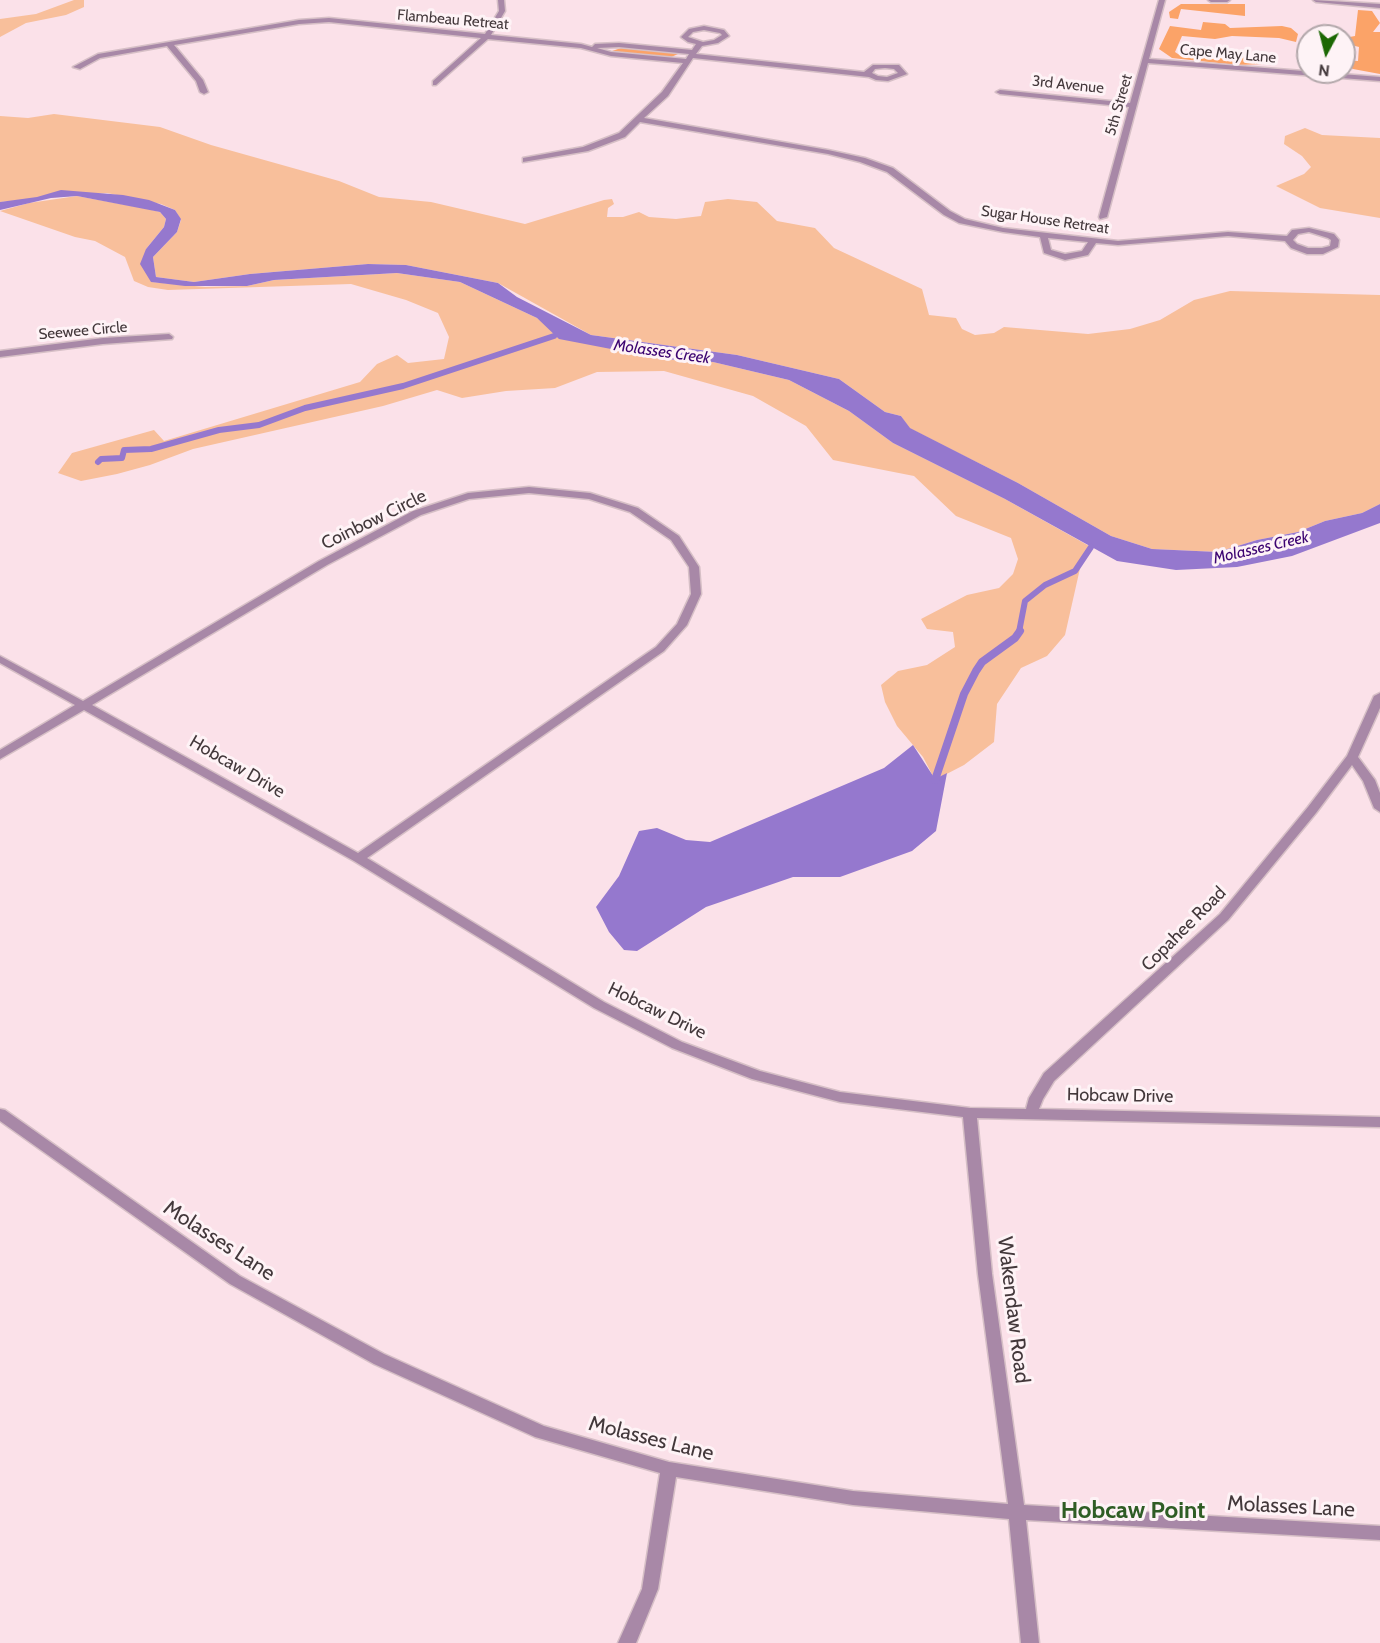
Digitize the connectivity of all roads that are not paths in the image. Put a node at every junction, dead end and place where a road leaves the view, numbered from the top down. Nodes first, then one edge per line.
1 (501, 0) edge
2 (1162, 0) edge
3 (1211, 0) edge
4 (1227, 0) edge
5 (1316, 0) edge
6 (1380, 6) edge
7 (486, 37) junction
8 (699, 43) junction
9 (169, 44) junction
10 (690, 57) junction
11 (1146, 61) junction
12 (77, 67) dead end
13 (869, 75) dead end
14 (1380, 79) edge
15 (436, 83) dead end
16 (204, 92) dead end
17 (1000, 92) dead end
18 (1133, 105) junction
19 (640, 120) junction
20 (526, 160) dead end
21 (1103, 217) dead end
22 (1044, 236) junction
23 (1288, 239) junction
24 (1092, 242) junction
25 (169, 338) dead end
26 (0, 354) edge
27 (0, 659) edge
28 (1380, 696) edge
29 (84, 703) junction
30 (0, 754) edge
31 (1352, 757) junction
32 (1380, 808) edge
33 (358, 858) junction
34 (970, 1113) junction
35 (0, 1114) edge
36 (1031, 1114) junction
37 (1380, 1122) edge
38 (669, 1469) junction
39 (1016, 1512) junction
40 (1380, 1533) edge
41 (627, 1643) edge
42 (1030, 1643) edge

1 - 7 street
2 - 11 street, 5th Street
3 - 4 street
5 - 6 street
7 - 9 street, Flambeau Retreat
7 - 10 street, Flambeau Retreat
7 - 15 street
8 - 8 street
8 - 10 street
9 - 12 street, Flambeau Retreat
9 - 16 street
10 - 13 street, Flambeau Retreat
10 - 19 street
11 - 14 street, Cape May Lane
11 - 18 street, 5th Street
17 - 18 street, 3rd Avenue
18 - 21 street, 5th Street
19 - 20 street
19 - 22 street, Sugar House Retreat
22 - 24 street, Sugar House Retreat
22 - 24 street
23 - 23 street
23 - 24 street, Sugar House Retreat
25 - 26 street, Seewee Circle
27 - 29 street, Hobcaw Drive
28 - 31 street, Copahee Road
29 - 30 street, Coinbow Circle
29 - 33 street, Hobcaw Drive
29 - 33 street, Coinbow Circle
31 - 32 street
31 - 36 street, Copahee Road
33 - 34 street, Hobcaw Drive
34 - 36 street, Hobcaw Drive
34 - 39 street, Wakendaw Road
35 - 38 street, Molasses Lane
36 - 37 street, Hobcaw Drive
38 - 39 street, Molasses Lane
38 - 41 street
39 - 40 street, Molasses Lane
39 - 42 street

